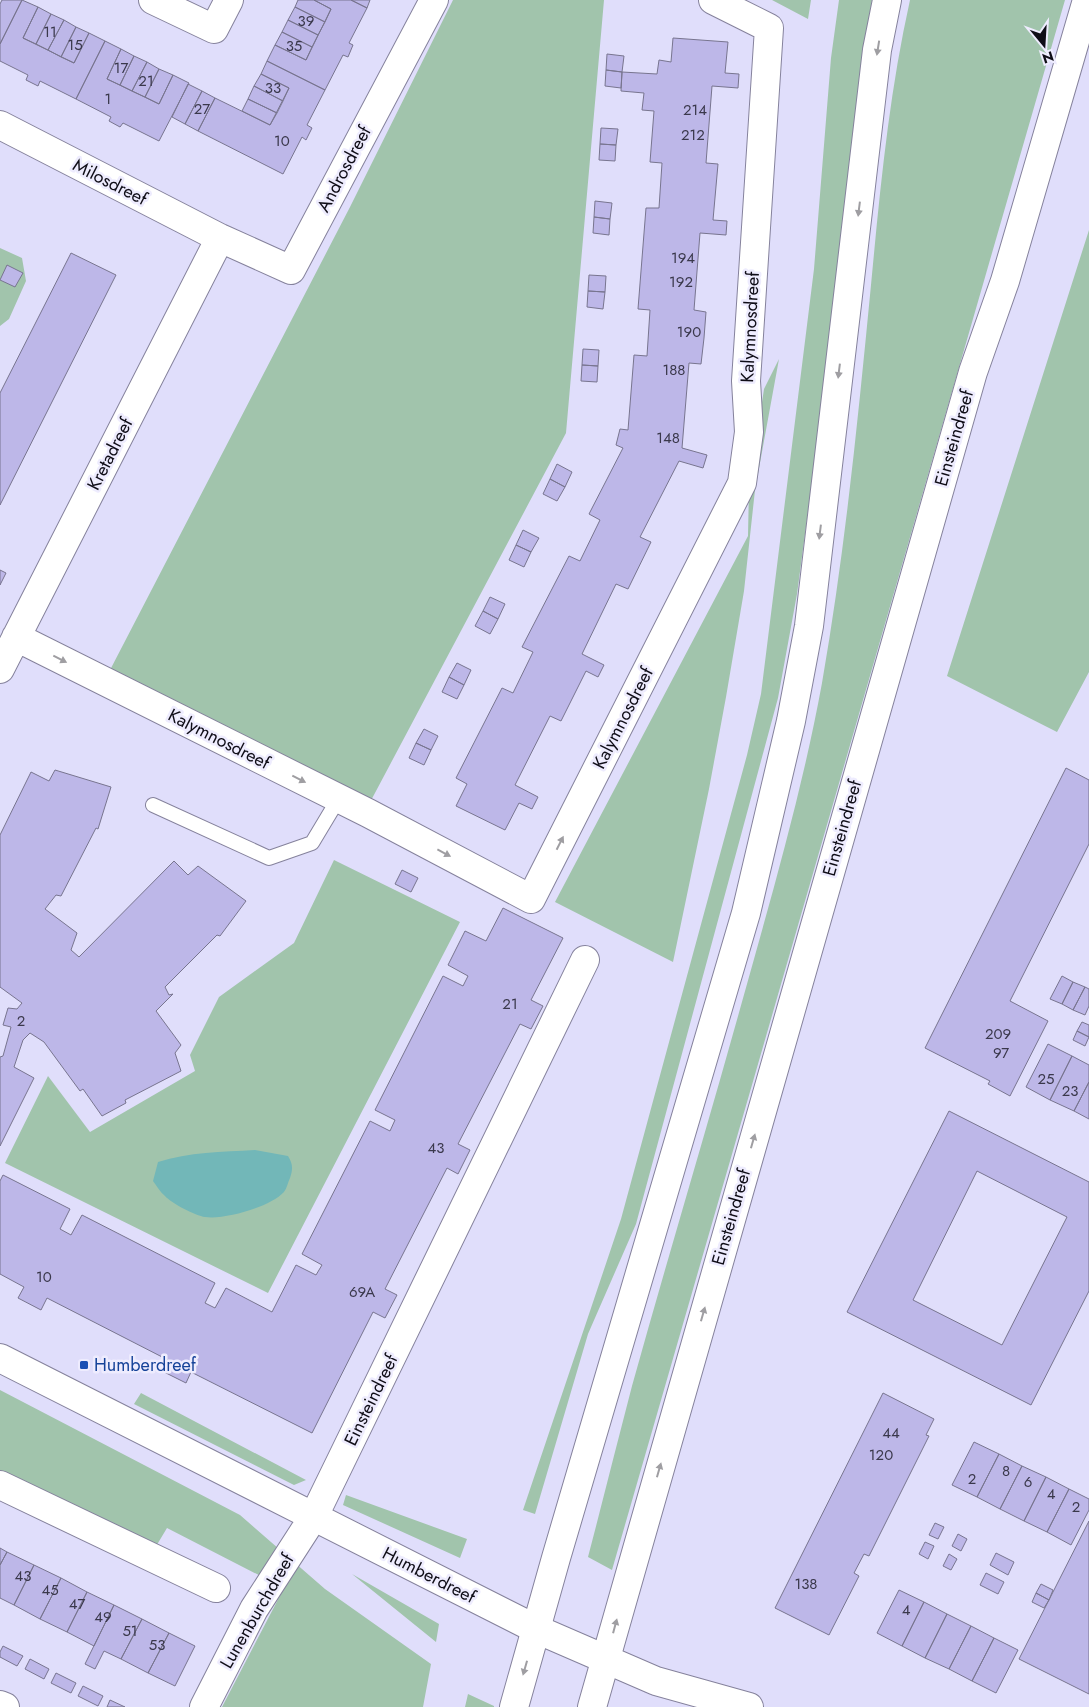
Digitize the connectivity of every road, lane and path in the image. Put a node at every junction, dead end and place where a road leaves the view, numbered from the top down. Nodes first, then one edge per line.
1 (153, 0) edge
2 (229, 0) edge
3 (434, 0) edge
4 (713, 0) edge
5 (887, 0) edge
6 (1087, 0) edge
7 (0, 125) edge
8 (220, 238) junction
9 (16, 637) junction
10 (0, 669) edge
11 (339, 798) junction
12 (153, 806) dead end
13 (585, 960) dead end
14 (0, 1358) edge
15 (0, 1485) edge
16 (314, 1516) junction
17 (216, 1588) dead end
18 (536, 1629) junction
19 (606, 1658) junction
20 (0, 1705) edge
21 (5, 1707) edge
22 (204, 1707) edge
23 (514, 1707) edge
24 (592, 1707) edge
25 (749, 1707) edge

1 - 2 street
3 - 8 street, Androsdreef
11 -> 4 street, Kalymnosdreef
5 -> 18 street
19 -> 6 street, Einsteindreef
7 - 8 street, Milosdreef
8 - 9 street, Kretadreef
9 - 10 street, Kretadreef
9 -> 11 street, Kalymnosdreef
11 - 12 lane
13 - 16 street, Einsteindreef
14 - 16 street, Humberdreef
15 - 17 street
16 - 18 street, Humberdreef
16 - 22 street, Lunenburchdreef
18 - 19 street
18 -> 23 street
19 - 24 street, Einsteindreef
19 - 25 street
20 - 21 street

